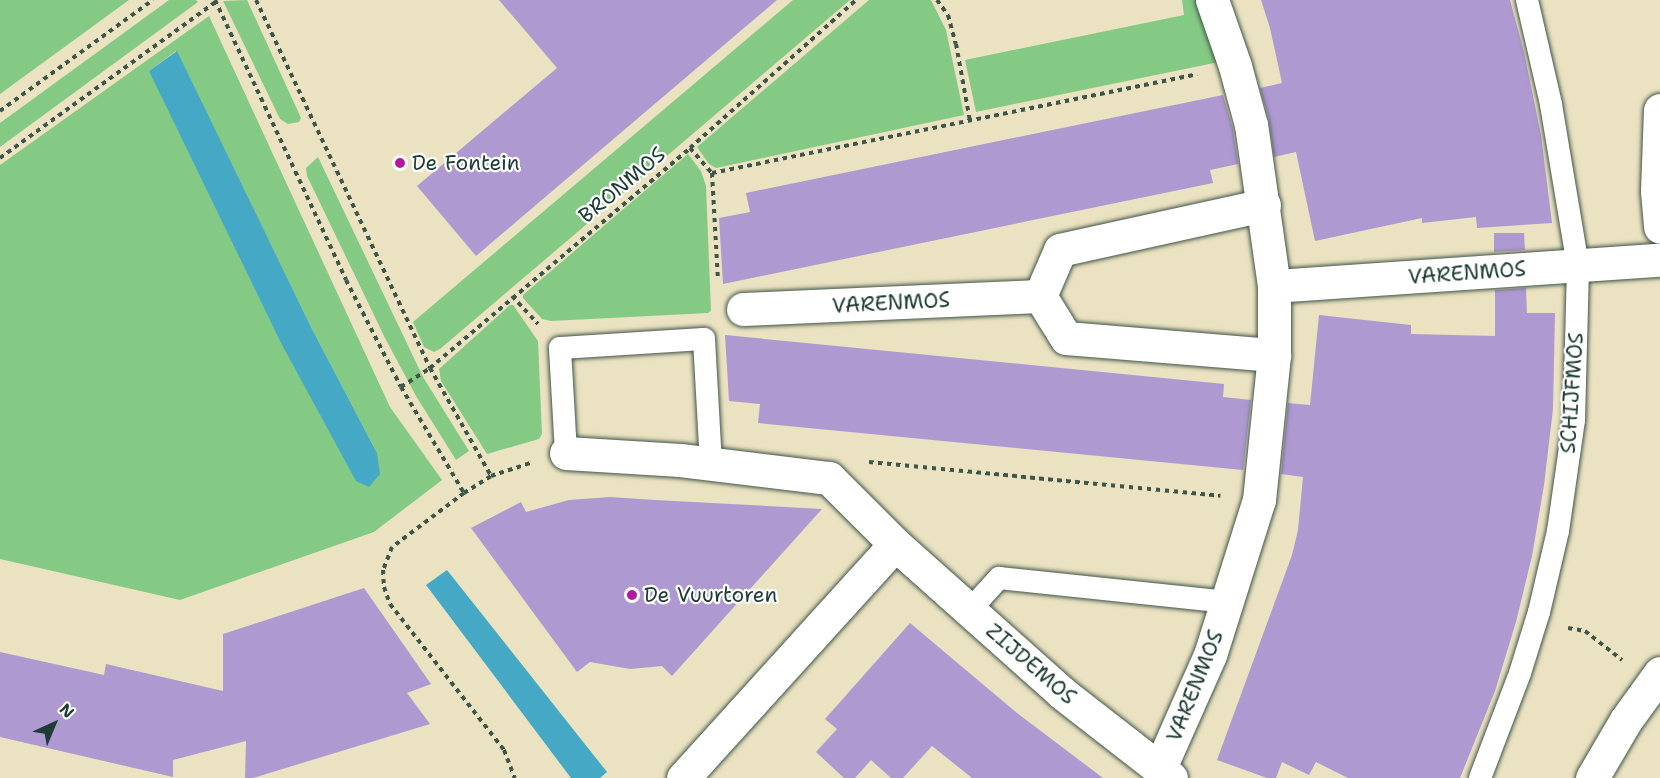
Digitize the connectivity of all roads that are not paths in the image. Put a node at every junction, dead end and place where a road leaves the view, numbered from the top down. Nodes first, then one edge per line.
1 (1212, 0) edge
2 (1527, 0) edge
3 (1660, 110) edge
4 (1264, 205) junction
5 (1660, 227) edge
6 (1660, 260) edge
7 (1578, 266) junction
8 (1274, 286) junction
9 (1040, 296) junction
10 (743, 309) dead end
11 (1274, 355) junction
12 (566, 453) joint
13 (711, 463) junction
14 (895, 544) junction
15 (1228, 602) junction
16 (969, 611) junction
17 (1656, 679) edge
18 (1165, 774) edge
19 (683, 778) edge
20 (1480, 778) edge
21 (1592, 778) edge

1 - 4 street, VARENMOS
2 - 7 lane, SCHIJFMOS
3 - 5 street
4 - 8 street, VARENMOS
4 - 9 street
6 - 7 street, VARENMOS
7 - 8 street, VARENMOS
7 - 20 lane, SCHIJFMOS
8 - 11 street, VARENMOS
9 - 10 street, VARENMOS
9 - 11 street
11 - 15 street, VARENMOS
12 - 13 street
12 - 13 lane
13 - 14 street, ZIJDEMOS
14 - 16 street, ZIJDEMOS
14 - 19 street
15 - 16 lane, VARENMOS
15 - 18 street, VARENMOS
16 - 18 street, ZIJDEMOS
17 - 21 street

